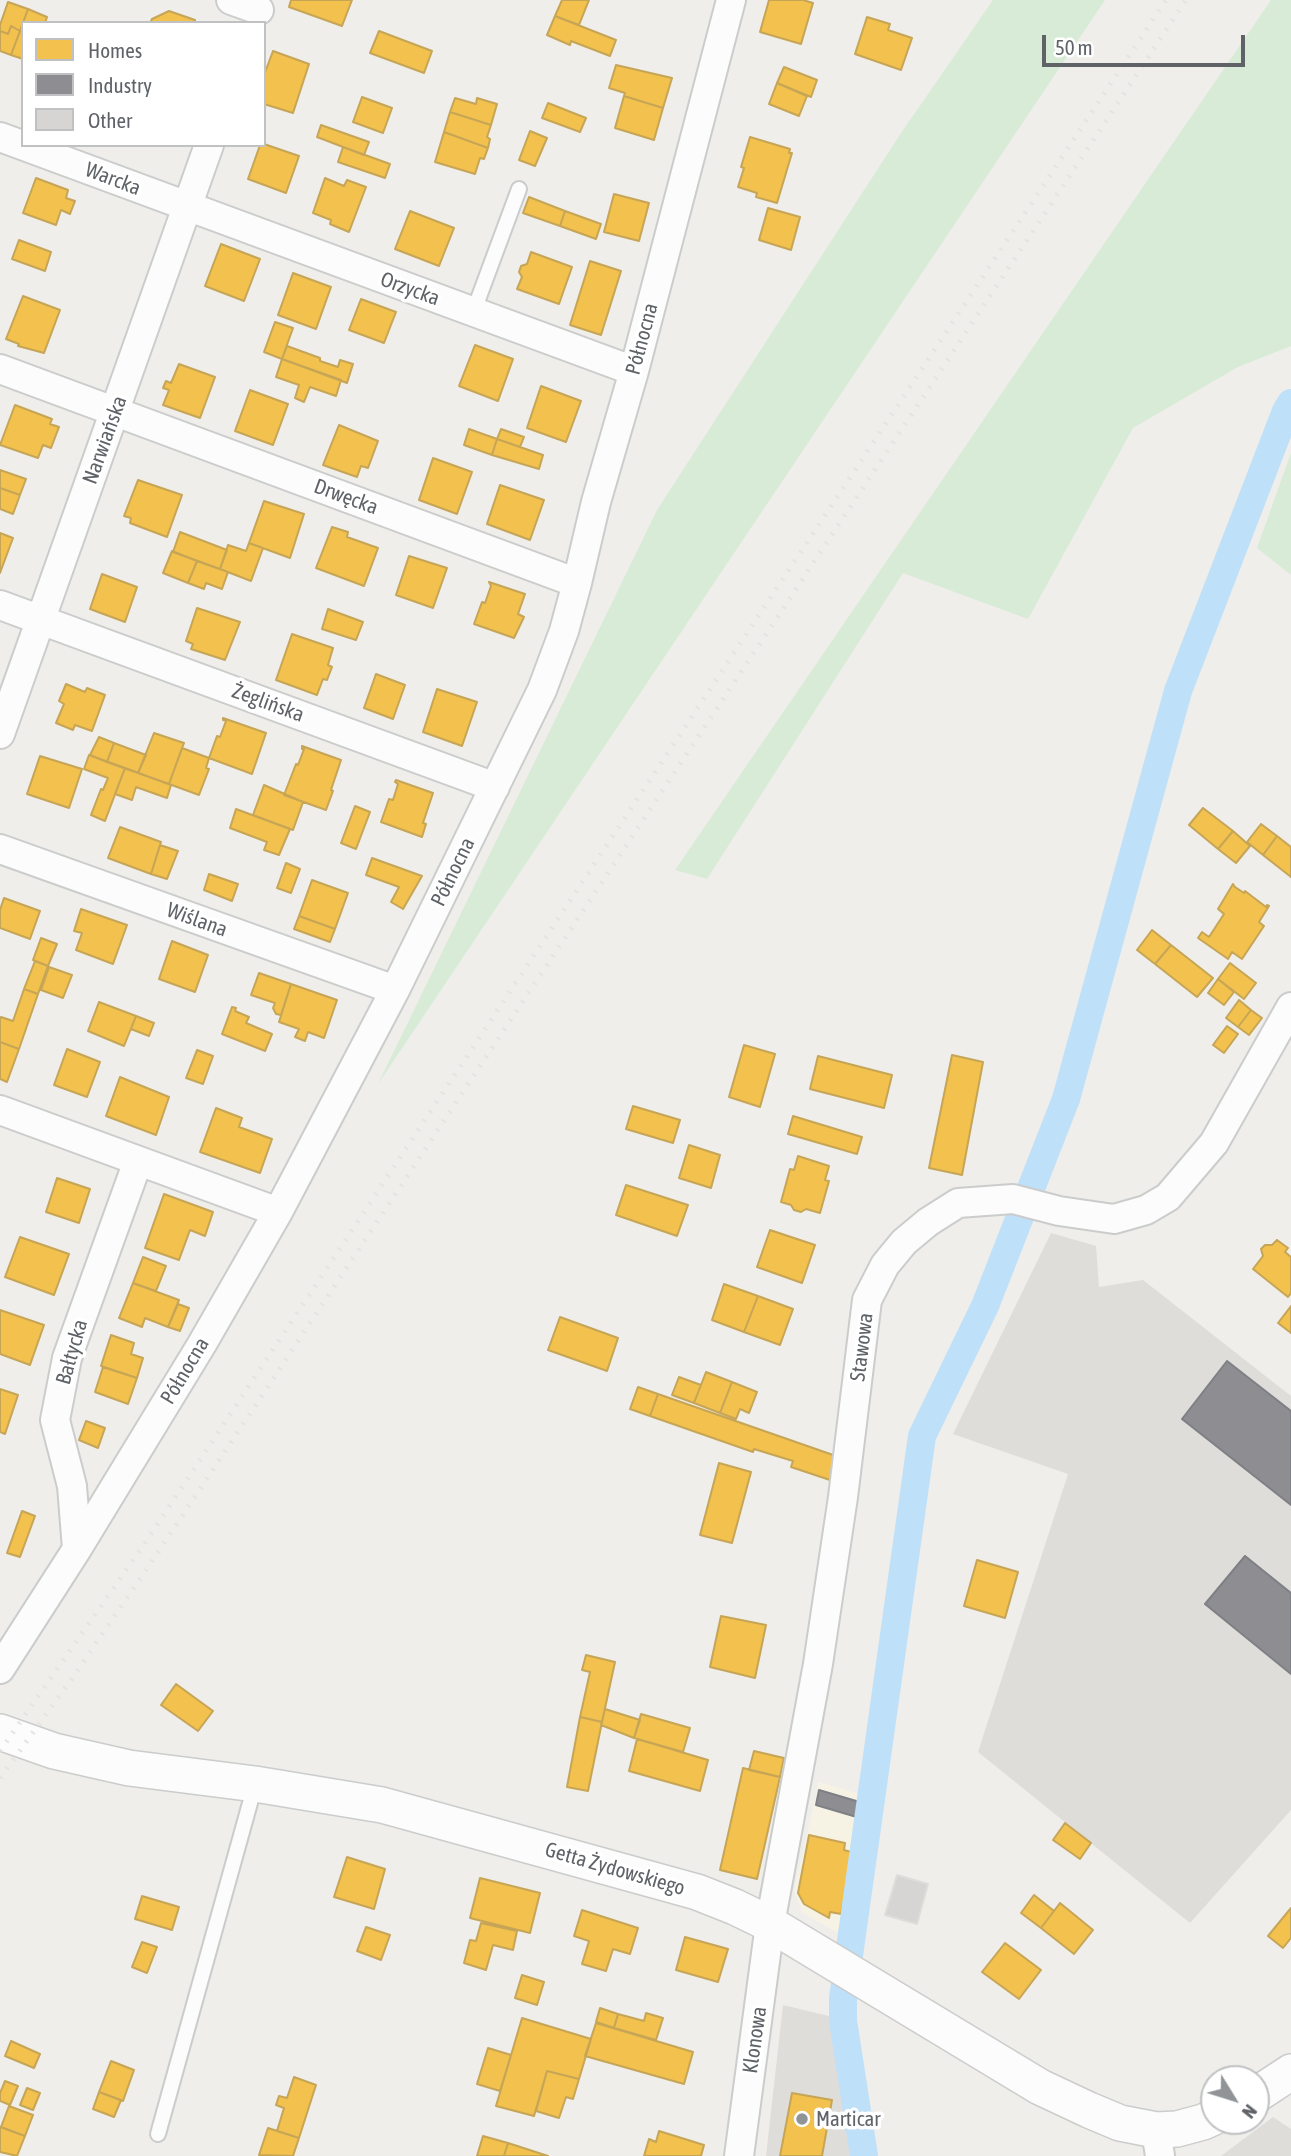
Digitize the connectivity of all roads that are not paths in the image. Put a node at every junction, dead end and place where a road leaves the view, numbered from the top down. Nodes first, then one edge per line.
1 (231, 0) edge
2 (730, 0) edge
3 (258, 11) edge
4 (0, 137) edge
5 (21, 145) edge
6 (27, 147) edge
7 (208, 147) edge
8 (519, 189) dead end
9 (186, 207) junction
10 (472, 313) junction
11 (0, 369) edge
12 (634, 371) junction
13 (115, 412) junction
14 (577, 583) junction
15 (0, 605) edge
16 (41, 620) junction
17 (0, 734) edge
18 (495, 787) junction
19 (0, 849) edge
20 (395, 990) junction
21 (1291, 1007) edge
22 (0, 1110) edge
23 (138, 1161) junction
24 (278, 1212) junction
25 (77, 1549) junction
26 (0, 1669) edge
27 (0, 1732) edge
28 (255, 1784) junction
29 (770, 1924) junction
30 (1291, 2072) edge
31 (1270, 2086) edge
32 (1200, 2123) edge
33 (158, 2134) dead end
34 (1158, 2143) edge
35 (739, 2156) edge

1 - 3 street
2 - 12 street, Północna
4 - 5 street, Warcka
6 - 9 street, Warcka
7 - 9 street, Narwiańska
8 - 10 lane
9 - 10 street, Orzycka
9 - 13 street, Narwiańska
10 - 12 street, Orzycka
11 - 13 street, Drwęcka
12 - 14 street, Północna
13 - 14 street, Drwęcka
13 - 16 street, Narwiańska
14 - 18 street, Północna
15 - 16 street, Żeglińska
16 - 17 street, Narwiańska
16 - 18 street, Żeglińska
18 - 20 street, Północna
19 - 20 street, Wiślana
20 - 24 street, Północna
21 - 29 street, Stawowa
22 - 23 street
23 - 24 street
23 - 25 street, Bałtycka
24 - 25 street, Północna
25 - 26 street, Północna
27 - 28 street, Getta Żydowskiego
28 - 29 street, Getta Żydowskiego
28 - 33 lane
29 - 34 street, Getta Żydowskiego
29 - 35 street, Klonowa
30 - 31 street
32 - 34 street, Getta Żydowskiego

